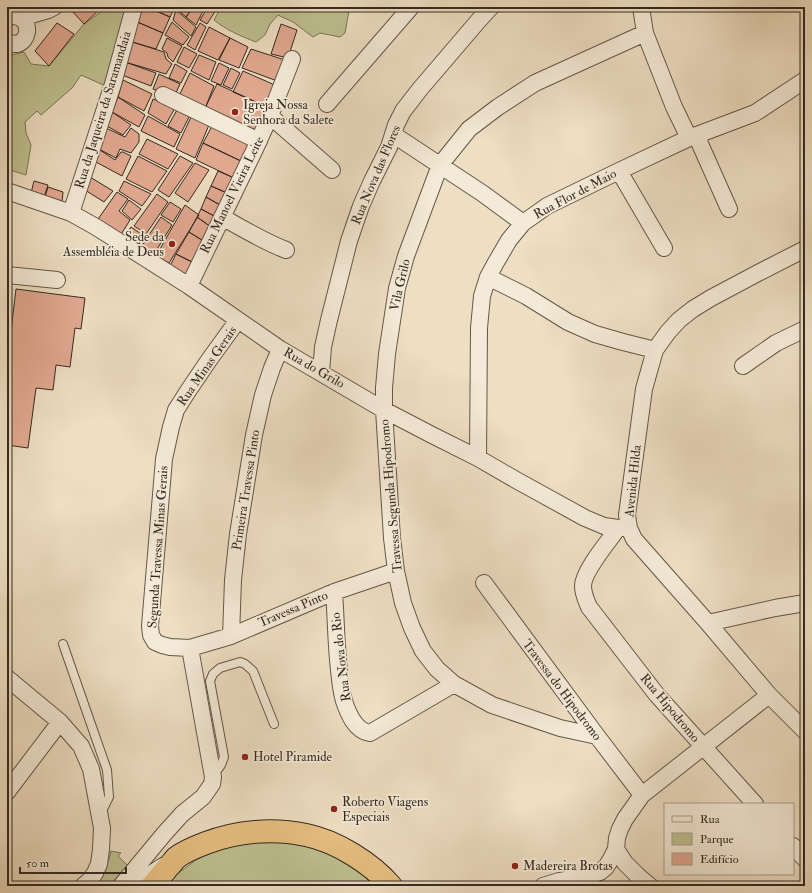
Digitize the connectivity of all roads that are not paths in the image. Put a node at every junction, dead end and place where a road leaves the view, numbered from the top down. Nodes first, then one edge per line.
1 (134, 7) edge
2 (411, 7) edge
3 (491, 7) edge
4 (641, 7) edge
5 (51, 8) edge
6 (14, 18) edge
7 (27, 33) junction
8 (646, 33) junction
9 (7, 43) edge
10 (292, 59) dead end
11 (805, 80) edge
12 (163, 95) dead end
13 (326, 104) dead end
14 (270, 116) junction
15 (394, 135) junction
16 (692, 137) junction
17 (259, 141) junction
18 (440, 165) junction
19 (332, 170) dead end
20 (619, 171) junction
21 (7, 191) edge
22 (729, 209) dead end
23 (70, 213) junction
24 (222, 217) junction
25 (523, 223) junction
26 (664, 248) dead end
27 (805, 249) edge
28 (286, 250) dead end
29 (7, 275) edge
30 (488, 277) junction
31 (57, 280) dead end
32 (189, 286) junction
33 (238, 320) junction
34 (805, 329) edge
35 (280, 349) junction
36 (655, 350) junction
37 (743, 366) dead end
38 (321, 373) junction
39 (384, 410) junction
40 (478, 458) junction
41 (164, 459) joint
42 (624, 528) junction
43 (396, 571) junction
44 (484, 583) dead end
45 (334, 592) junction
46 (805, 603) edge
47 (708, 623) junction
48 (151, 635) joint
49 (231, 636) junction
50 (63, 644) dead end
51 (190, 648) junction
52 (7, 678) edge
53 (454, 684) junction
54 (769, 695) junction
55 (60, 722) junction
56 (274, 724) dead end
57 (805, 731) edge
58 (597, 736) junction
59 (703, 747) junction
60 (213, 777) junction
61 (7, 792) edge
62 (642, 795) junction
63 (754, 803) edge
64 (99, 815) junction
65 (165, 832) junction
66 (794, 847) edge
67 (616, 849) junction
68 (180, 856) junction
69 (805, 859) edge
70 (387, 882) edge
71 (83, 886) edge
72 (135, 886) edge
73 (543, 886) edge
74 (650, 886) edge

1 - 23 street, Rua da Jaqueira da Saramandaia
2 - 13 street
3 - 15 street, Rua Nova das Flores
4 - 8 street
5 - 6 street
5 - 7 street
6 - 7 street
7 - 9 street
8 - 16 street
8 - 18 street, Vila Grilo
10 - 14 street, Rua Manoel Vieira Leite
11 - 16 street, Rua Flor de Maio
12 - 17 street
14 - 17 street, Rua Manoel Vieira Leite
14 - 19 street
15 - 18 street
15 - 38 street, Rua Nova das Flores
16 - 20 street, Rua Flor de Maio
16 - 22 street
17 - 24 street, Rua Manoel Vieira Leite
18 - 25 street
18 - 39 street, Vila Grilo
20 - 25 street, Rua Flor de Maio
20 - 26 street
21 - 23 street, Rua do Grilo
23 - 32 street, Rua do Grilo
24 - 28 street
24 - 32 street, Rua Manoel Vieira Leite
25 - 30 street, Rua Flor de Maio
27 - 36 street, Avenida Hilda
29 - 31 street
30 - 36 street
30 - 40 street, Rua Flor de Maio
32 - 33 street, Rua do Grilo
33 - 35 street, Rua do Grilo
33 - 41 street, Rua Minas Gerais
34 - 37 street
35 - 38 street, Rua do Grilo
35 - 49 street, Primeira Travessa Pinto
36 - 42 street, Avenida Hilda
38 - 39 street, Rua do Grilo
39 - 40 street, Rua do Grilo
39 - 43 street, Travessa Segunda Hipodromo
40 - 42 street, Rua do Grilo
41 - 48 street, Segunda Travessa Minas Gerais
42 - 47 street, Avenida Hilda
42 - 59 street, Rua Hipodromo
43 - 45 street, Travessa Pinto
43 - 53 street, Travessa Segunda Hipodromo
44 - 58 street, Travessa do Hipodromo
45 - 49 street, Travessa Pinto
45 - 53 street, Rua Nova do Rio
46 - 47 street
47 - 54 street, Avenida Hilda
48 - 51 street, Travessa Pinto
49 - 51 street, Travessa Pinto
50 - 64 lane
51 - 60 street
52 - 55 street
53 - 58 street, Travessa Segunda Hipodromo
54 - 57 street, Avenida Hilda
54 - 59 street
55 - 61 street
55 - 64 street
56 - 60 lane
58 - 62 street, Travessa do Hipodromo
59 - 62 street
59 - 63 street, Rua Hipodromo
60 - 65 street
62 - 67 street
64 - 71 street
65 - 68 street
65 - 72 street
66 - 69 street
67 - 73 street
67 - 74 street
68 - 70 highway
68 - 72 highway

